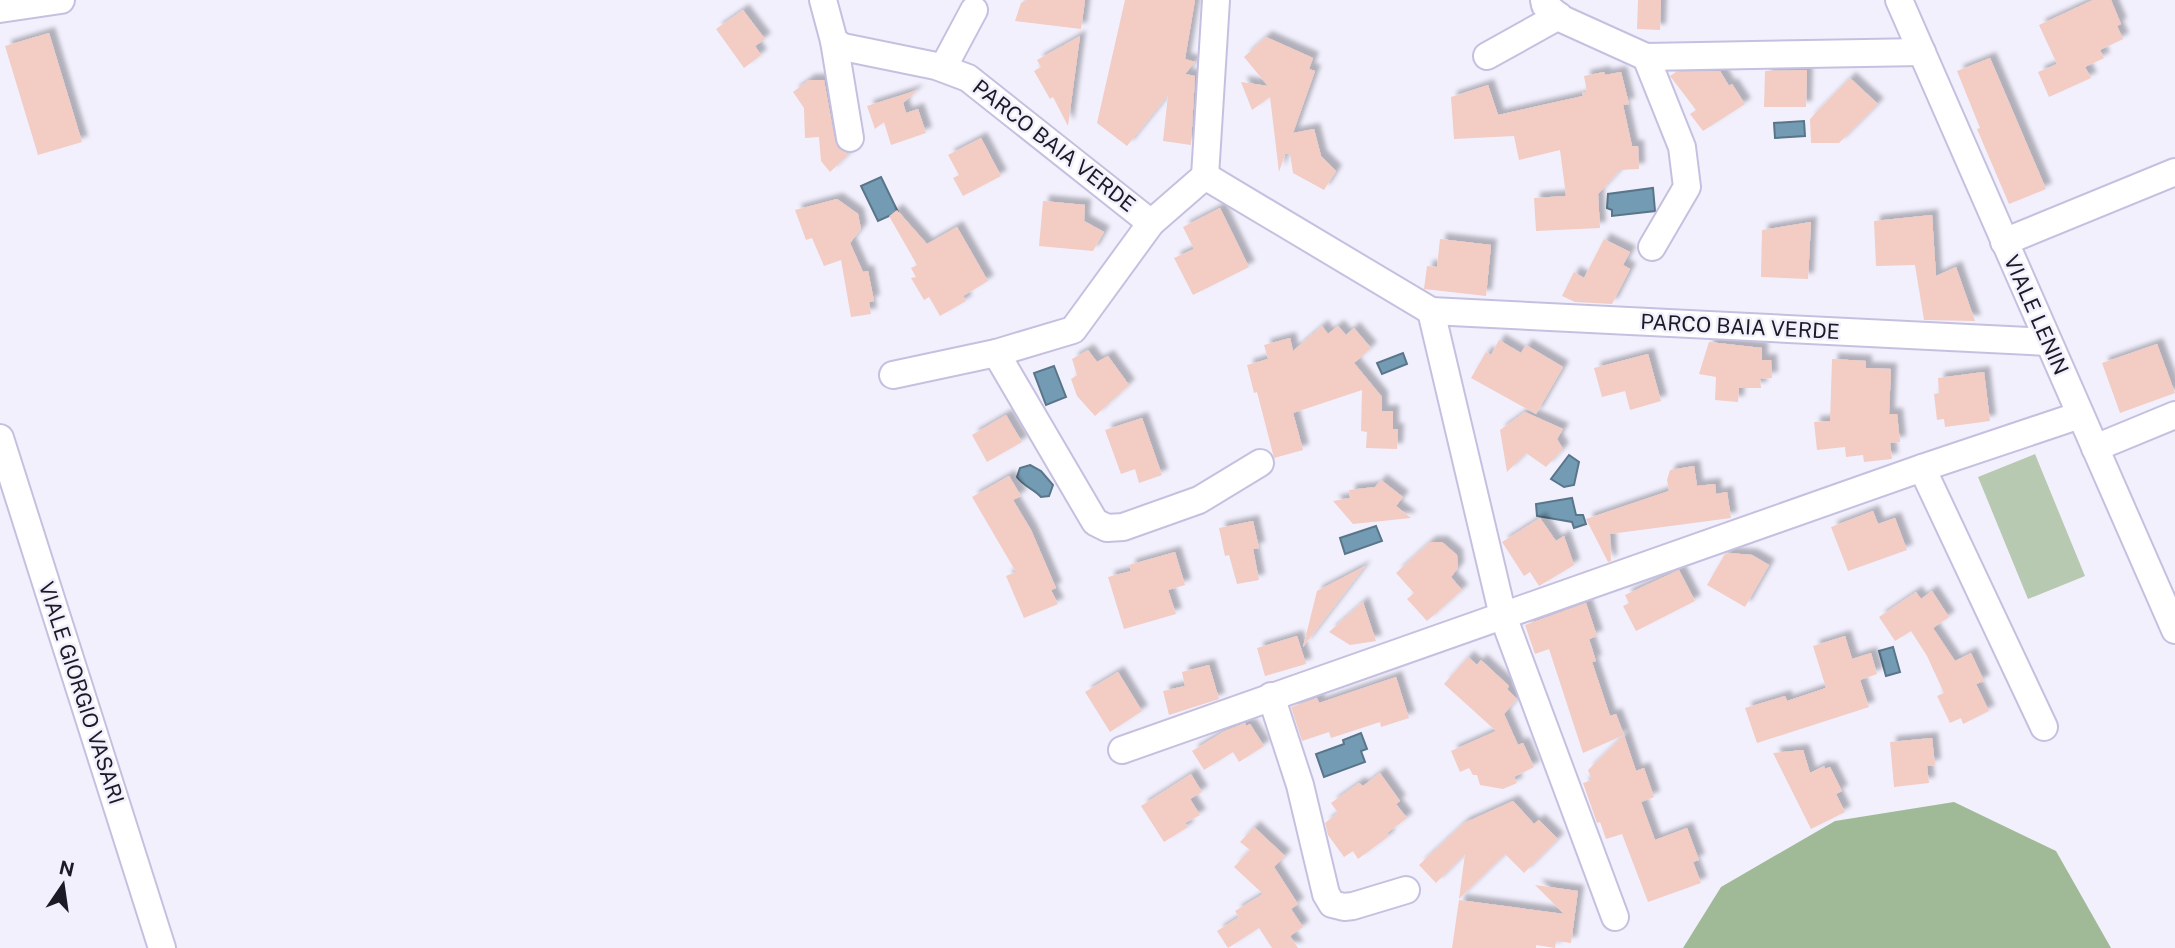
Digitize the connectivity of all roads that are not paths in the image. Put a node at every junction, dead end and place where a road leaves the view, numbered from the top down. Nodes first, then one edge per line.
1 (61, 0) edge
2 (823, 0) edge
3 (1216, 0) edge
4 (1899, 0) edge
5 (1551, 8) edge
6 (0, 9) edge
7 (974, 10) dead end
8 (834, 40) junction
9 (1922, 52) junction
10 (1488, 56) dead end
11 (1646, 57) junction
12 (943, 68) junction
13 (850, 138) dead end
14 (2175, 172) edge
15 (1205, 176) junction
16 (1151, 223) junction
17 (2004, 242) junction
18 (1652, 247) dead end
19 (1431, 311) junction
20 (2048, 342) junction
21 (996, 353) junction
22 (893, 375) dead end
23 (2080, 415) junction
24 (2175, 415) edge
25 (0, 438) edge
26 (2095, 449) junction
27 (1260, 463) dead end
28 (1922, 468) junction
29 (1503, 616) junction
30 (2175, 631) edge
31 (1271, 696) junction
32 (2044, 727) dead end
33 (1122, 750) dead end
34 (1406, 890) dead end
35 (1615, 917) dead end
36 (162, 948) edge

1 - 6 street
2 - 8 street
3 - 15 street
4 - 9 street, VIALE LENIN
5 - 10 street
5 - 11 street
7 - 12 street
8 - 12 street, PARCO BAIA VERDE
8 - 13 street
9 - 11 street
9 - 17 street, VIALE LENIN
11 - 18 street
12 - 16 street, PARCO BAIA VERDE
14 - 17 street
15 - 16 street, PARCO BAIA VERDE
15 - 19 street, PARCO BAIA VERDE
16 - 21 street, PARCO BAIA VERDE
17 - 20 street, VIALE LENIN
19 - 20 street, PARCO BAIA VERDE
19 - 29 street
20 - 23 street, VIALE LENIN
21 - 22 street, PARCO BAIA VERDE
21 - 27 street
23 - 26 street, VIALE LENIN
23 - 28 street
24 - 26 street
25 - 36 street, VIALE GIORGIO VASARI
26 - 30 street, VIALE LENIN
28 - 29 street
28 - 32 street
29 - 31 street
29 - 35 street
31 - 33 street
31 - 34 street

